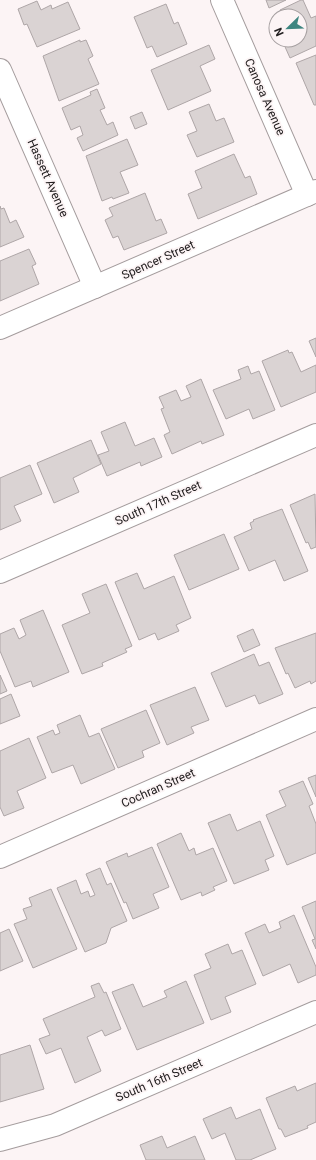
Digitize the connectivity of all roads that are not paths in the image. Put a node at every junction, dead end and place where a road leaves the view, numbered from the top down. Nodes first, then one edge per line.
1 (222, 0) edge
2 (0, 70) edge
3 (312, 193) edge
4 (95, 287) junction
5 (0, 328) edge
6 (316, 435) edge
7 (0, 572) edge
8 (316, 719) edge
9 (0, 857) edge
10 (316, 1012) edge
11 (0, 1140) edge

1 - 3 street, Canosa Avenue
2 - 4 street, Hassett Avenue
3 - 4 street, Spencer Street
4 - 5 street, Spencer Street
6 - 7 street, South 17th Street
8 - 9 street, Cochran Street
10 - 11 street, South 16th Street

